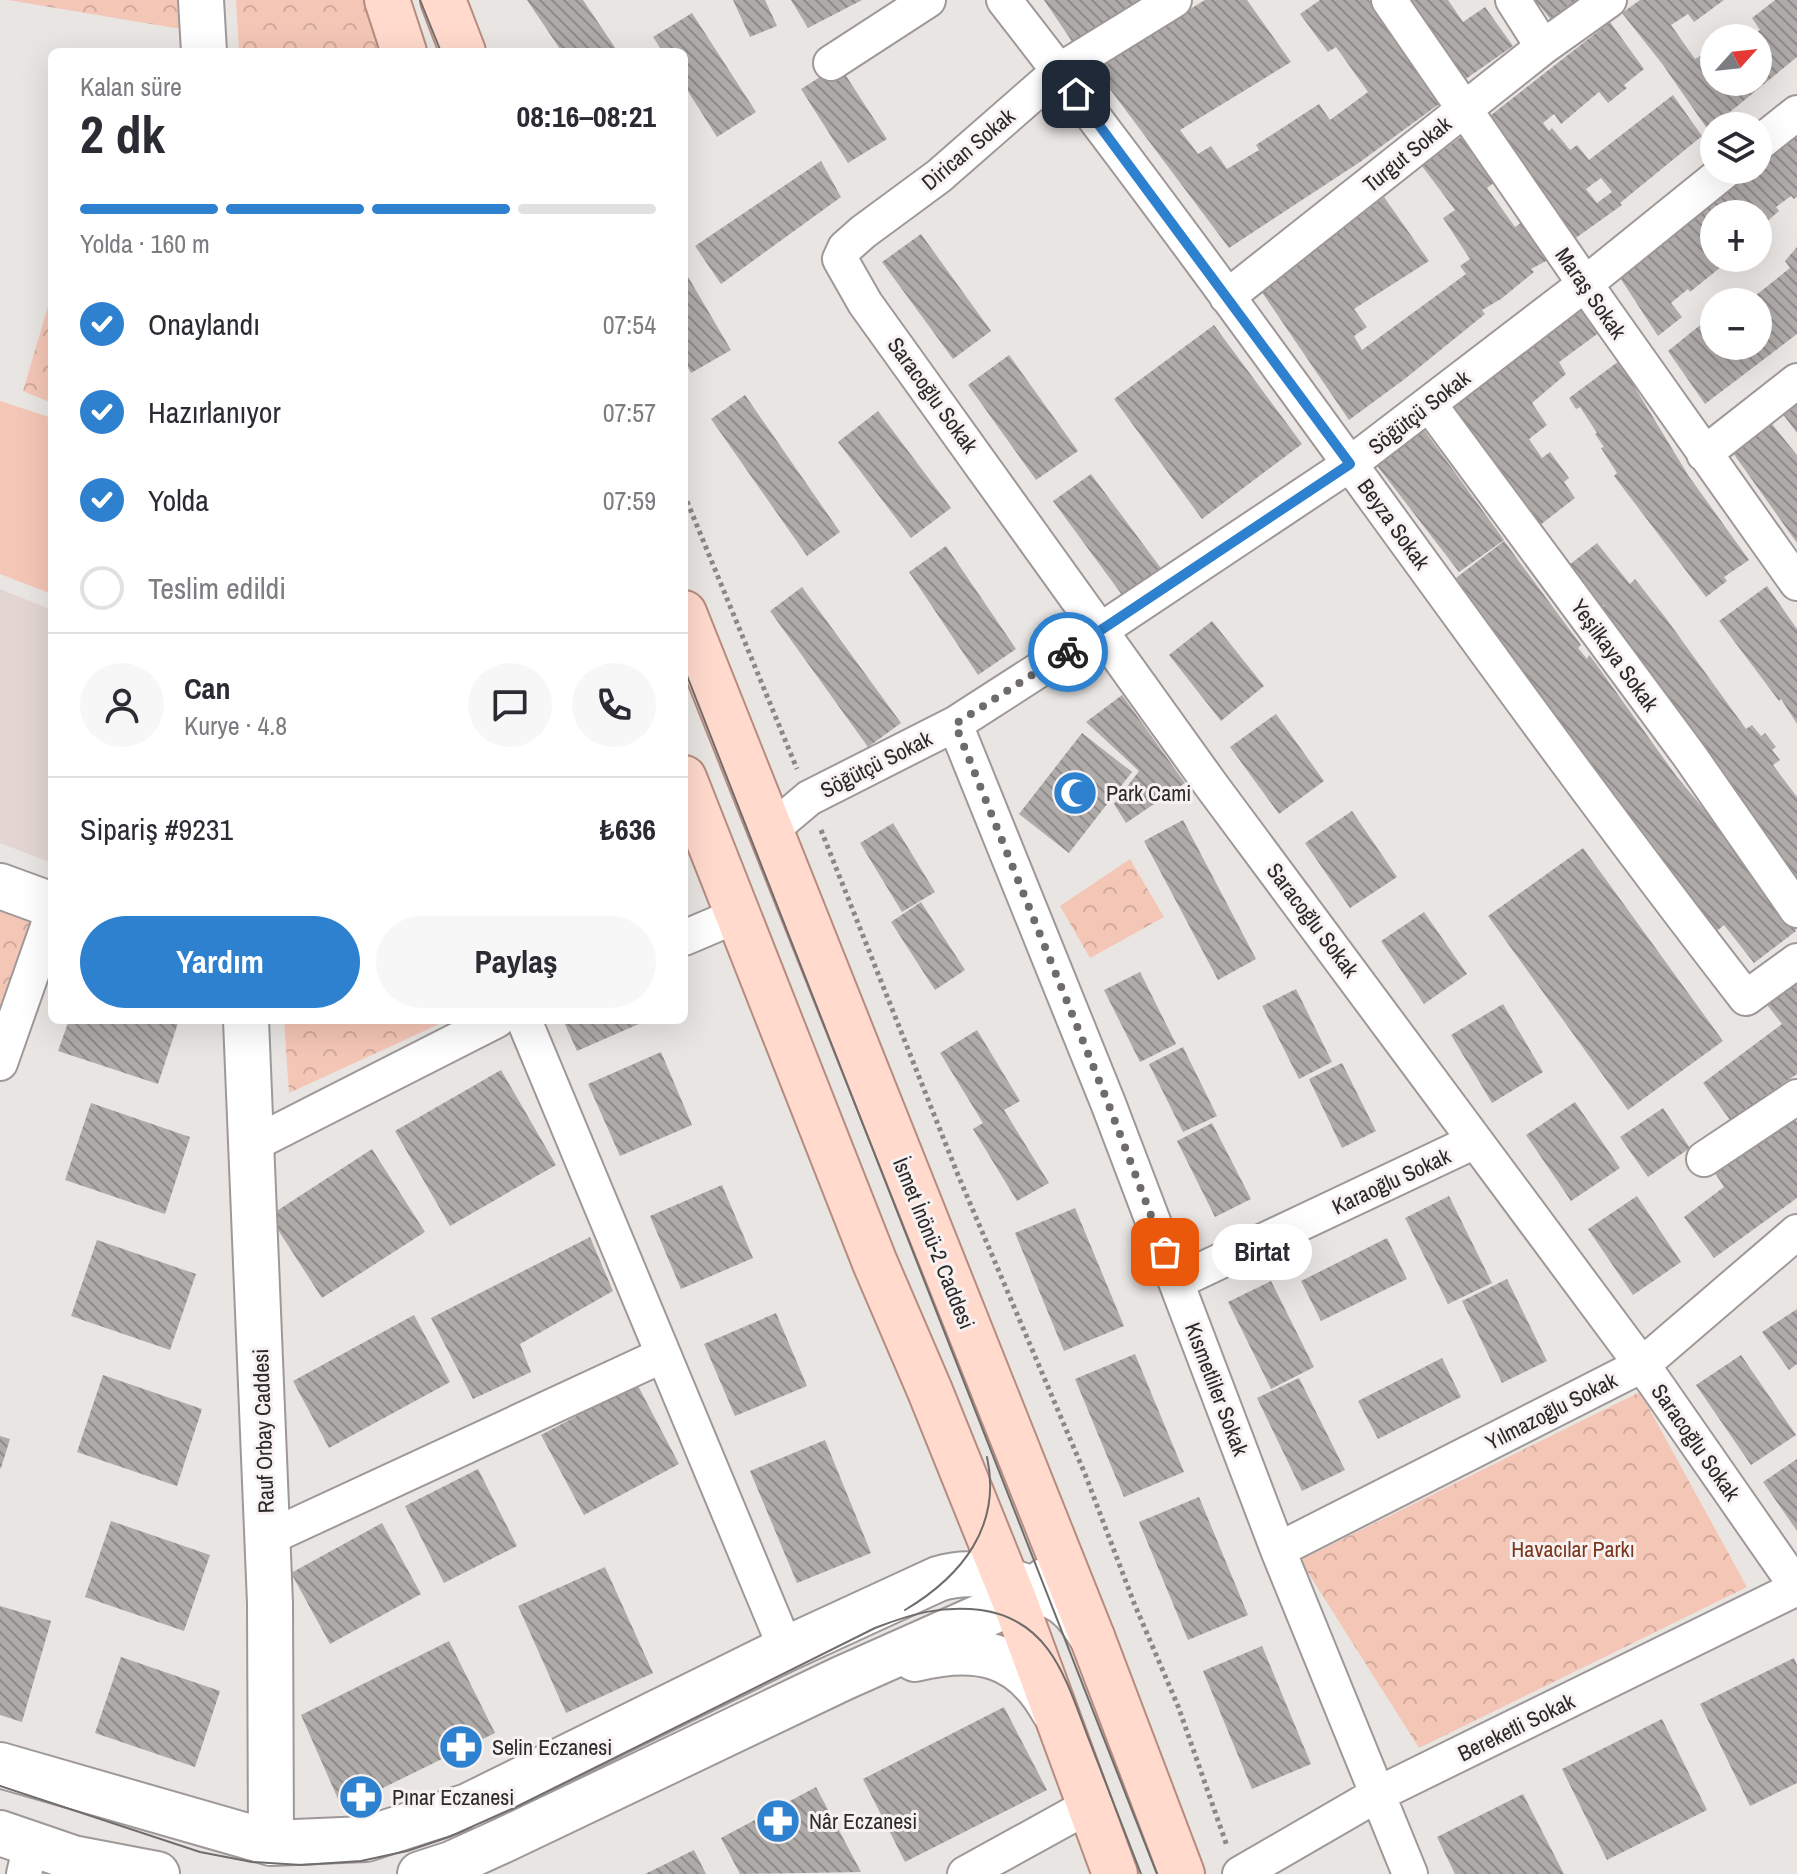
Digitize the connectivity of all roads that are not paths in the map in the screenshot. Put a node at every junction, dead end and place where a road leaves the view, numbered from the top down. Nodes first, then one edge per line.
1 (201, 0) edge
2 (387, 0) edge
3 (443, 0) edge
4 (928, 0) edge
5 (1004, 0) edge
6 (1174, 0) edge
7 (1389, 0) edge
8 (1513, 0) edge
9 (1609, 0) edge
10 (1543, 47) junction
11 (204, 48) edge
12 (403, 48) edge
13 (461, 48) edge
14 (831, 63) dead end
15 (1059, 71) junction
16 (1464, 108) junction
17 (1797, 113) edge
18 (1772, 133) edge
19 (1709, 184) edge
20 (845, 248) joint
21 (1585, 284) junction
22 (1227, 297) junction
23 (1797, 381) edge
24 (1429, 404) junction
25 (1704, 454) junction
26 (1350, 464) junction
27 (1797, 583) edge
28 (688, 623) edge
29 (1101, 630) junction
30 (955, 724) junction
31 (688, 788) edge
32 (770, 831) junction
33 (0, 886) edge
34 (48, 904) edge
35 (1797, 910) edge
36 (738, 915) junction
37 (48, 926) edge
38 (688, 936) edge
39 (1797, 961) edge
40 (246, 1024) edge
41 (489, 1024) edge
42 (526, 1024) edge
43 (0, 1063) edge
44 (1797, 1097) edge
45 (1475, 1141) junction
46 (251, 1145) junction
47 (1704, 1159) dead end
48 (1797, 1232) edge
49 (1176, 1282) junction
50 (663, 1355) junction
51 (1642, 1365) junction
52 (968, 1484) junction
53 (1050, 1532) junction
54 (268, 1538) junction
55 (1278, 1550) junction
56 (920, 1587) junction
57 (1797, 1587) edge
58 (1019, 1590) junction
59 (1092, 1637) junction
60 (786, 1649) junction
61 (843, 1678) junction
62 (1060, 1725) junction
63 (0, 1765) edge
64 (1378, 1794) junction
65 (1090, 1805) junction
66 (271, 1843) junction
67 (19, 1850) edge
68 (1236, 1867) edge
69 (157, 1874) edge
70 (420, 1874) edge
71 (965, 1874) edge
72 (1115, 1874) edge
73 (1182, 1874) edge
74 (1410, 1874) edge

1 - 11 street
2 - 12 main road
3 - 13 main road
4 - 14 street
5 - 15 street, Beyza Sokak
6 - 15 street, Dirican Sokak
7 - 16 street, Maraş Sokak
8 - 10 street
9 - 10 street, Turgut Sokak
10 - 16 street, Turgut Sokak
15 - 20 street, Dirican Sokak
15 - 22 street, Beyza Sokak
16 - 21 street, Maraş Sokak
16 - 22 street, Turgut Sokak
17 - 18 street
19 - 21 street, Söğütçü Sokak
20 - 29 street, Saracoğlu Sokak
21 - 24 street, Söğütçü Sokak
21 - 25 street, Maraş Sokak
22 - 26 street, Beyza Sokak
23 - 25 street
24 - 26 street, Söğütçü Sokak
24 - 35 street, Yeşilkaya Sokak
25 - 27 street, Maraş Sokak
26 - 29 street, Söğütçü Sokak
26 - 39 street, Beyza Sokak
28 - 32 main road, İsmet İnönü-2 Caddesi
29 - 30 street, Söğütçü Sokak
29 - 45 street, Saracoğlu Sokak
30 - 32 street, Söğütçü Sokak
30 - 49 street, Kısmetliler Sokak
31 - 36 main road
32 - 53 main road, İsmet İnönü-2 Caddesi
33 - 34 street
36 - 38 street
36 - 52 main road
37 - 43 street
40 - 46 street, Rauf Orbay Caddesi
41 - 46 street
42 - 50 street
44 - 47 street
45 - 49 street, Karaoğlu Sokak
45 - 51 street, Saracoğlu Sokak
46 - 54 street, Rauf Orbay Caddesi
48 - 51 street, Yılmazoğlu Sokak
49 - 55 street, Kısmetliler Sokak
50 - 54 street
50 - 60 street
51 - 55 street, Yılmazoğlu Sokak
51 - 57 street, Saracoğlu Sokak
52 - 56 street
52 - 58 main road
53 - 58 street
53 - 59 main road, İsmet İnönü-2 Caddesi
54 - 66 street, Rauf Orbay Caddesi
55 - 64 street, Kısmetliler Sokak
56 - 58 street
56 - 60 street
57 - 64 street, Bereketli Sokak
58 - 59 street
58 - 61 street
58 - 62 main road
59 - 73 main road, İsmet İnönü-2 Caddesi
60 - 66 street
61 - 62 street
61 - 70 street
62 - 65 main road
63 - 66 street
64 - 68 street, Bereketli Sokak
64 - 74 street, Kısmetliler Sokak
65 - 71 street
65 - 72 main road
67 - 69 street

